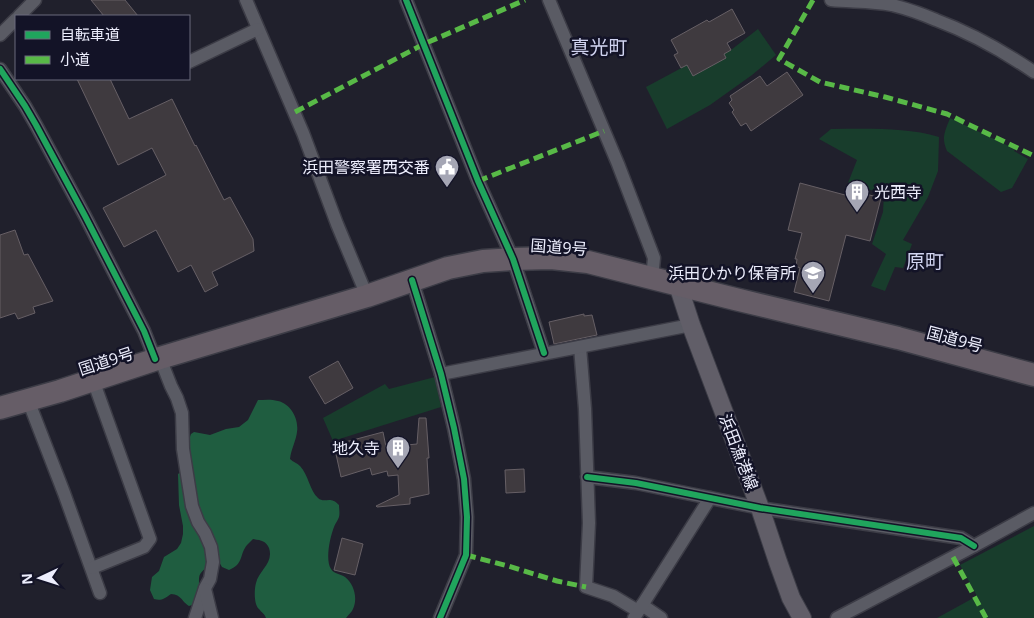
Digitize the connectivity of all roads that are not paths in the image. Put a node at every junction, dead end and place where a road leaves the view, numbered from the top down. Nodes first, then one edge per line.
1 (35, 0) edge
2 (246, 0) edge
3 (406, 0) edge
4 (549, 0) edge
5 (831, 0) edge
6 (871, 1) edge
7 (19, 15) edge
8 (15, 19) edge
9 (258, 29) junction
10 (0, 34) edge
11 (190, 62) edge
12 (0, 69) edge
13 (1034, 72) edge
14 (512, 259) junction
15 (652, 278) junction
16 (412, 280) junction
17 (678, 285) junction
18 (367, 296) junction
19 (691, 325) junction
20 (580, 347) junction
21 (544, 353) junction
22 (158, 359) junction
23 (441, 374) junction
24 (1034, 375) edge
25 (93, 380) junction
26 (28, 400) junction
27 (1, 404) edge
28 (587, 477) junction
29 (710, 498) junction
30 (760, 508) junction
31 (1034, 513) edge
32 (974, 546) junction
33 (92, 568) junction
34 (205, 588) junction
35 (100, 593) dead end
36 (638, 611) edge
37 (195, 618) edge
38 (212, 618) edge
39 (440, 618) edge
40 (661, 618) edge
41 (802, 618) edge
42 (837, 618) edge

1 - 7 street
2 - 9 street
3 - 14 street
4 - 15 street
5 - 6 street
6 - 13 street
8 - 10 street
9 - 11 street
9 - 18 street
12 - 22 street
14 - 15 highway, 国道9号
14 - 16 highway, 国道9号
14 - 21 street
15 - 17 highway, 国道9号
16 - 18 highway, 国道9号
16 - 23 street
17 - 19 main road, 浜田漁港線
17 - 24 highway, 国道9号
18 - 22 highway, 国道9号
19 - 20 street
19 - 30 main road, 浜田漁港線
20 - 21 street
20 - 28 street
21 - 23 street
22 - 25 highway, 国道9号
22 - 34 street
23 - 39 street
25 - 26 highway, 国道9号
25 - 33 street
26 - 27 highway, 国道9号
26 - 33 street
28 - 29 street
28 - 36 street
29 - 30 street
29 - 36 street
30 - 32 street
30 - 41 main road, 浜田漁港線
31 - 32 street
32 - 42 street
33 - 35 street
34 - 37 street
34 - 38 street
36 - 40 street

